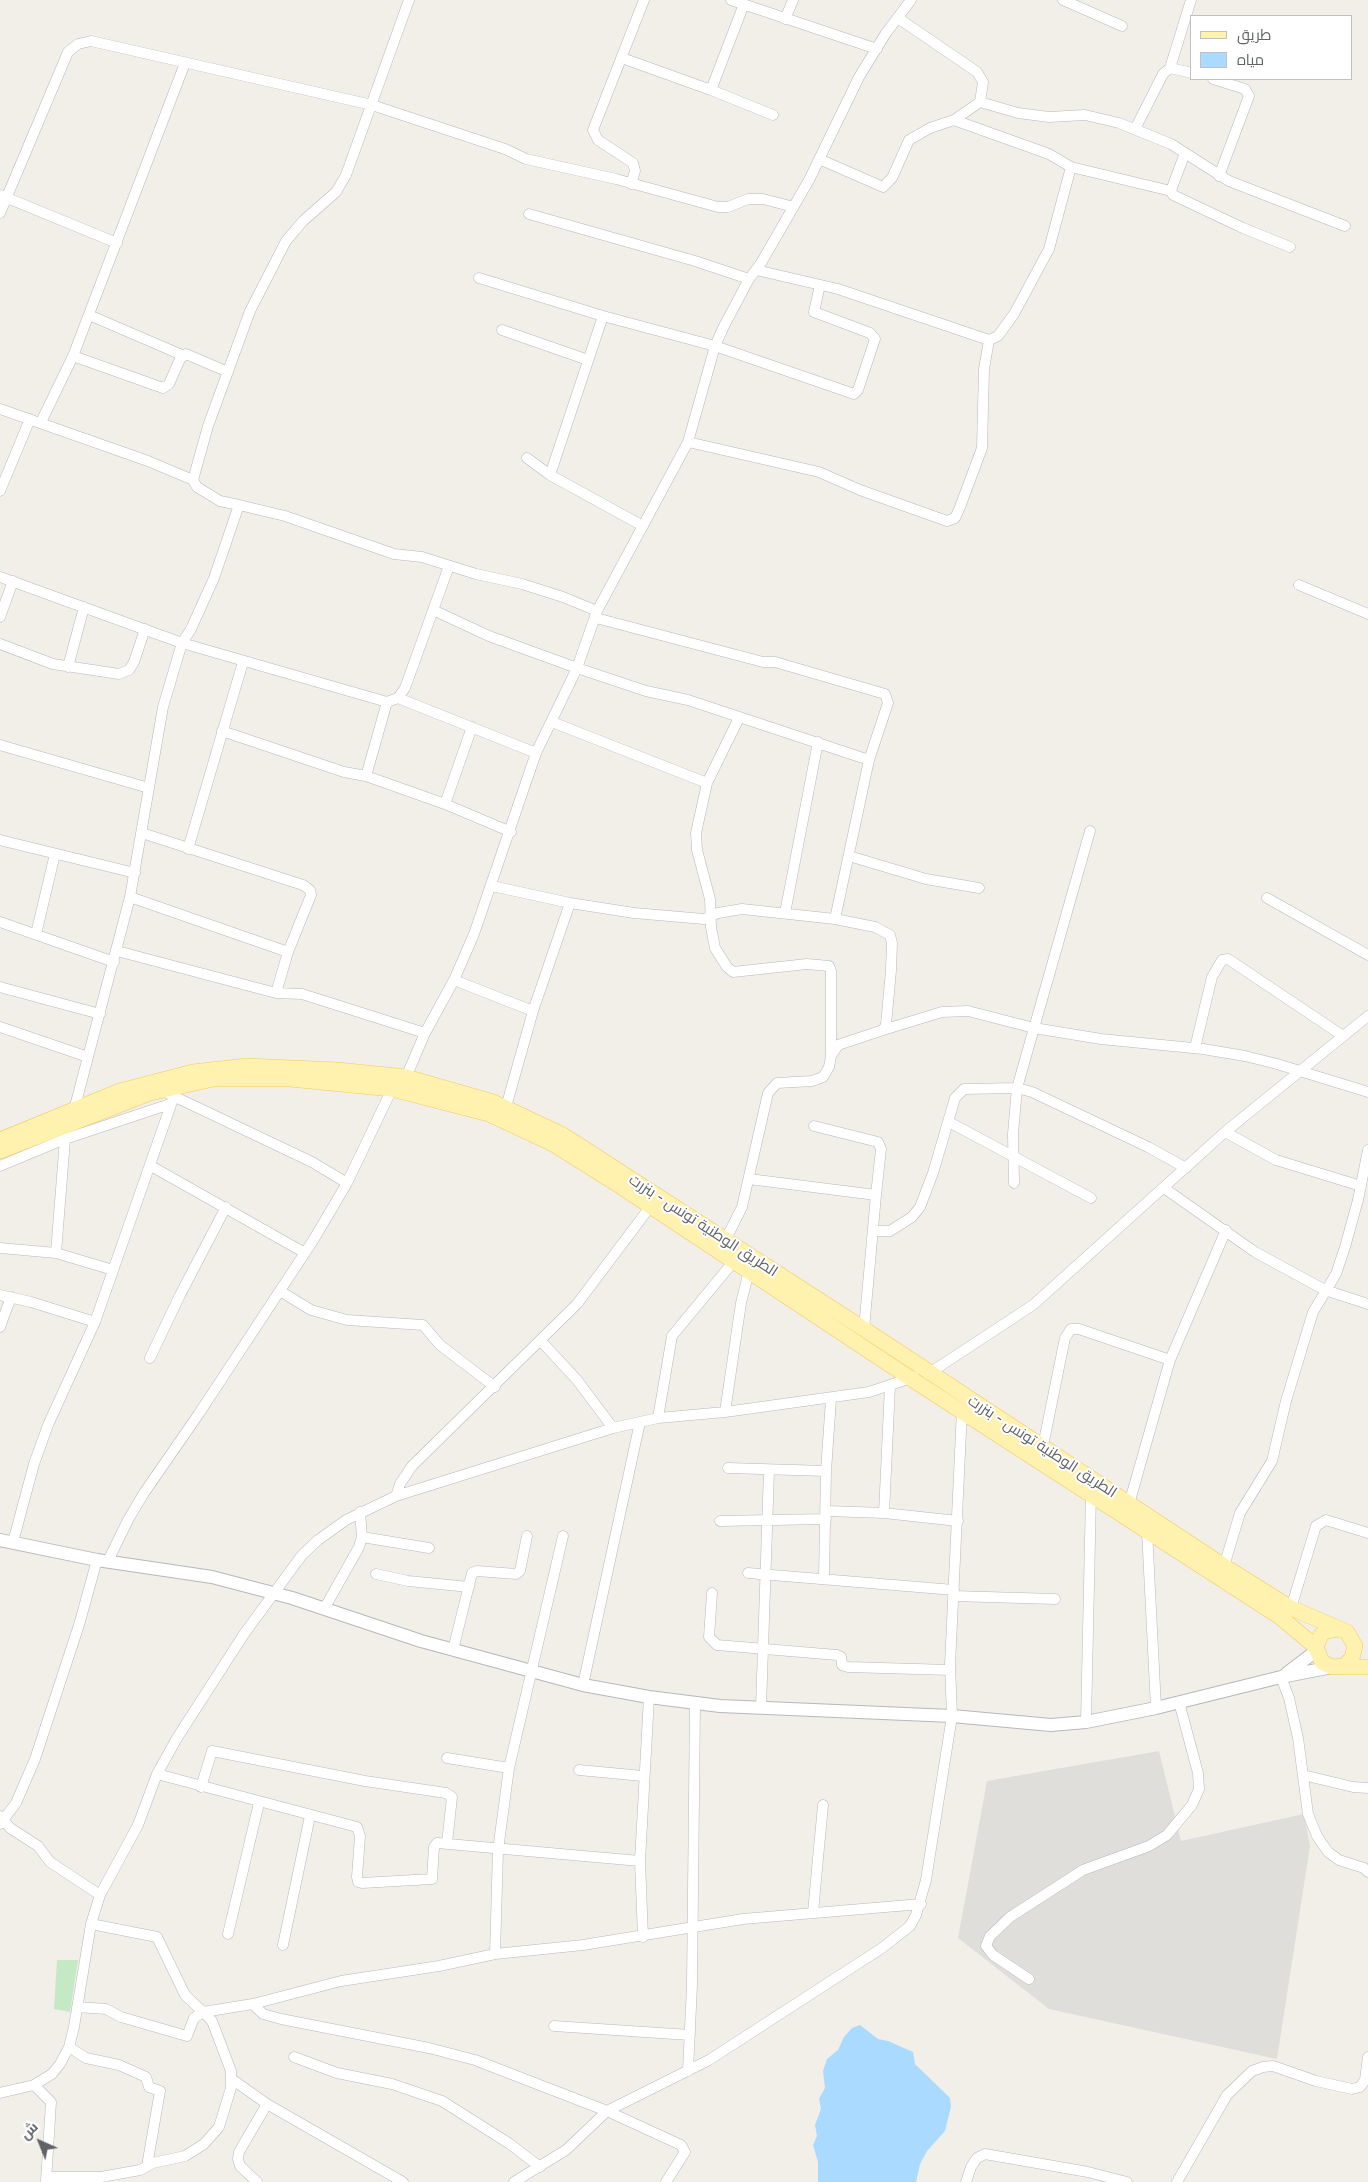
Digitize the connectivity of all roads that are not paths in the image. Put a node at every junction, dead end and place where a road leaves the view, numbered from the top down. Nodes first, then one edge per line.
1 (409, 0) edge
2 (644, 0) edge
3 (731, 0) edge
4 (793, 0) edge
5 (911, 0) edge
6 (1063, 0) edge
7 (1191, 0) edge
8 (744, 4) junction
9 (898, 18) junction
10 (785, 19) junction
11 (1122, 26) dead end
12 (877, 49) junction
13 (622, 58) junction
14 (185, 63) junction
15 (1170, 68) junction
16 (1190, 72) edge
17 (1216, 80) edge
18 (712, 90) junction
19 (980, 102) junction
20 (372, 105) junction
21 (773, 115) dead end
22 (954, 120) junction
23 (1135, 129) junction
24 (1186, 153) junction
25 (819, 159) junction
26 (1071, 167) junction
27 (1219, 176) junction
28 (631, 184) junction
29 (1171, 191) junction
30 (4, 197) edge
31 (794, 207) junction
32 (0, 213) edge
33 (529, 214) dead end
34 (1345, 226) dead end
35 (117, 243) junction
36 (1290, 247) dead end
37 (756, 270) junction
38 (479, 278) dead end
39 (749, 279) junction
40 (820, 285) junction
41 (89, 315) junction
42 (603, 316) junction
43 (502, 330) dead end
44 (989, 340) junction
45 (715, 346) junction
46 (182, 355) junction
47 (73, 356) junction
48 (588, 360) junction
49 (228, 372) junction
50 (0, 409) edge
51 (30, 419) junction
52 (41, 422) junction
53 (688, 442) junction
54 (527, 458) dead end
55 (550, 475) junction
56 (193, 480) junction
57 (0, 491) edge
58 (239, 505) junction
59 (643, 526) junction
60 (449, 566) junction
61 (0, 577) edge
62 (13, 581) junction
63 (1299, 585) dead end
64 (84, 607) junction
65 (433, 610) junction
66 (597, 614) junction
67 (1368, 614) edge
68 (0, 617) edge
69 (144, 629) junction
70 (182, 643) junction
71 (0, 644) edge
72 (243, 662) junction
73 (68, 667) junction
74 (577, 668) junction
75 (398, 698) junction
76 (387, 702) junction
77 (740, 718) junction
78 (552, 722) junction
79 (472, 728) junction
80 (222, 731) junction
81 (818, 742) junction
82 (0, 746) edge
83 (536, 753) junction
84 (869, 760) junction
85 (366, 776) junction
86 (707, 783) junction
87 (149, 788) junction
88 (445, 804) junction
89 (1090, 831) dead end
90 (511, 832) junction
91 (142, 833) junction
92 (0, 840) edge
93 (188, 849) junction
94 (54, 854) junction
95 (849, 856) junction
96 (135, 873) junction
97 (492, 886) junction
98 (979, 888) dead end
99 (130, 897) junction
100 (1267, 898) dead end
101 (570, 903) junction
102 (785, 913) junction
103 (710, 918) junction
104 (835, 919) junction
105 (0, 922) edge
106 (36, 934) junction
107 (117, 951) junction
108 (288, 952) junction
109 (1368, 955) edge
110 (114, 962) junction
111 (454, 980) junction
112 (0, 987) edge
113 (276, 993) junction
114 (533, 1011) junction
115 (100, 1014) junction
116 (1368, 1016) edge
117 (0, 1027) edge
118 (1034, 1028) junction
119 (884, 1030) junction
120 (425, 1033) junction
121 (1343, 1036) junction
122 (1195, 1048) junction
123 (831, 1056) junction
124 (88, 1057) junction
125 (1298, 1072) junction
126 (406, 1077) junction
127 (1017, 1088) junction
128 (397, 1090) junction
129 (1368, 1092) edge
130 (168, 1097) junction
131 (506, 1107) junction
132 (73, 1115) junction
133 (948, 1122) junction
134 (814, 1126) dead end
135 (1225, 1132) junction
136 (65, 1139) junction
137 (0, 1140) edge
138 (1368, 1150) edge
139 (0, 1151) edge
140 (1014, 1157) junction
141 (0, 1166) edge
142 (151, 1166) junction
143 (1186, 1168) junction
144 (749, 1178) junction
145 (347, 1183) junction
146 (1014, 1183) dead end
147 (1361, 1186) junction
148 (1164, 1188) junction
149 (876, 1195) junction
150 (1092, 1198) dead end
151 (1363, 1202) edge
152 (226, 1207) junction
153 (650, 1207) junction
154 (1226, 1230) junction
155 (873, 1231) junction
156 (725, 1241) junction
157 (0, 1248) edge
158 (56, 1252) junction
159 (305, 1253) junction
160 (734, 1261) junction
161 (114, 1270) junction
162 (749, 1271) junction
163 (1325, 1290) junction
164 (280, 1291) junction
165 (0, 1295) edge
166 (11, 1297) junction
167 (1368, 1304) edge
168 (95, 1322) junction
169 (0, 1327) edge
170 (864, 1329) junction
171 (541, 1342) junction
172 (150, 1358) dead end
173 (1170, 1360) junction
174 (931, 1374) junction
175 (910, 1378) junction
176 (890, 1386) junction
177 (495, 1387) junction
178 (831, 1399) junction
179 (962, 1410) junction
180 (725, 1412) junction
181 (658, 1418) junction
182 (640, 1422) junction
183 (614, 1428) junction
184 (1042, 1446) junction
185 (728, 1468) dead end
186 (769, 1470) junction
187 (826, 1472) junction
188 (1091, 1494) junction
189 (396, 1496) junction
190 (1128, 1504) junction
191 (360, 1512) junction
192 (884, 1513) junction
193 (827, 1515) junction
194 (768, 1519) junction
195 (720, 1521) dead end
196 (958, 1521) junction
197 (1147, 1531) junction
198 (1368, 1533) edge
199 (527, 1536) dead end
200 (563, 1536) dead end
201 (362, 1537) junction
202 (0, 1540) edge
203 (13, 1542) junction
204 (429, 1548) dead end
205 (102, 1561) junction
206 (1224, 1566) junction
207 (748, 1572) dead end
208 (376, 1574) dead end
209 (767, 1574) junction
210 (824, 1577) junction
211 (469, 1587) junction
212 (274, 1593) junction
213 (712, 1593) dead end
214 (954, 1593) junction
215 (1055, 1599) dead end
216 (1292, 1608) junction
217 (324, 1609) junction
218 (1344, 1632) junction
219 (1368, 1646) edge
220 (1316, 1649) junction
221 (453, 1650) junction
222 (761, 1650) junction
223 (1335, 1667) junction
224 (1368, 1667) edge
225 (531, 1670) junction
226 (950, 1670) junction
227 (1280, 1677) junction
228 (583, 1685) junction
229 (649, 1697) junction
230 (1179, 1702) junction
231 (695, 1703) junction
232 (761, 1708) junction
233 (1156, 1708) junction
234 (952, 1716) junction
235 (1086, 1722) junction
236 (447, 1758) dead end
237 (509, 1768) junction
238 (579, 1770) dead end
239 (157, 1774) junction
240 (1303, 1775) junction
241 (643, 1776) junction
242 (201, 1787) junction
243 (1368, 1788) edge
244 (259, 1803) junction
245 (823, 1805) dead end
246 (310, 1816) junction
247 (1, 1820) edge
248 (447, 1843) junction
249 (498, 1850) junction
250 (640, 1861) junction
251 (1368, 1872) edge
252 (100, 1895) junction
253 (921, 1904) junction
254 (813, 1912) junction
255 (91, 1924) junction
256 (693, 1926) junction
257 (228, 1934) dead end
258 (643, 1937) junction
259 (283, 1945) dead end
260 (495, 1954) junction
261 (1029, 1978) dead end
262 (253, 2004) junction
263 (77, 2007) junction
264 (203, 2012) junction
265 (554, 2026) dead end
266 (690, 2035) junction
267 (69, 2047) junction
268 (294, 2057) dead end
269 (1368, 2057) edge
270 (688, 2072) junction
271 (233, 2080) junction
272 (34, 2086) junction
273 (0, 2093) edge
274 (267, 2104) junction
275 (607, 2111) junction
276 (147, 2166) junction
277 (540, 2167) junction
278 (46, 2179) edge
279 (257, 2182) edge
280 (403, 2182) edge
281 (514, 2182) edge
282 (666, 2182) edge
283 (966, 2182) edge
284 (1127, 2182) edge
285 (1177, 2182) edge

1 - 20 street
2 - 13 street
3 - 8 street
4 - 10 street
5 - 9 street
6 - 11 street
7 - 15 street
8 - 10 street
8 - 18 street
9 - 12 street
9 - 19 street
10 - 12 street
12 - 25 street
13 - 18 street
13 - 28 street
14 - 20 street
14 - 30 street
14 - 35 street
15 - 16 street
15 - 23 street
17 - 27 street
18 - 21 street
19 - 22 street
19 - 23 street
20 - 28 street
20 - 49 street
22 - 25 street
22 - 26 street
23 - 24 street
24 - 27 street
24 - 29 street
25 - 31 street
26 - 29 street
26 - 44 street
27 - 34 street
28 - 31 street
29 - 36 street
30 - 32 street
30 - 35 street
31 - 37 street
33 - 39 street
35 - 41 street
37 - 39 street
37 - 40 street
38 - 42 street
39 - 45 street
40 - 44 street
40 - 45 street
41 - 46 street
41 - 47 street
42 - 45 street
42 - 48 street
43 - 48 street
44 - 53 street
45 - 53 street
46 - 47 street
46 - 49 street
47 - 52 street
48 - 55 street
49 - 56 street
50 - 51 street
51 - 52 street
51 - 57 street
52 - 56 street
53 - 59 street
54 - 55 street
55 - 59 street
56 - 58 street
58 - 60 street
58 - 70 street
59 - 66 street
60 - 65 street
60 - 66 street
61 - 62 street
62 - 64 street
62 - 68 street
63 - 67 street
64 - 69 street
64 - 73 street
65 - 74 street
65 - 75 street
66 - 74 street
66 - 84 street
69 - 70 street
69 - 73 street
70 - 72 street
70 - 87 street
71 - 73 street
72 - 76 street
72 - 80 street
74 - 77 street
74 - 78 street
75 - 76 street
75 - 79 street
76 - 85 street
77 - 81 street
77 - 86 street
78 - 83 street
78 - 86 street
79 - 83 street
79 - 88 street
80 - 85 street
80 - 93 street
81 - 84 street
81 - 102 street
82 - 87 street
83 - 90 street
84 - 95 street
85 - 88 street
86 - 103 street
87 - 91 street
88 - 90 street
89 - 118 street
90 - 97 street
91 - 93 street
91 - 96 street
92 - 94 street
93 - 108 street
94 - 96 street
94 - 106 street
95 - 98 street
95 - 104 street
96 - 99 street
97 - 101 street
97 - 111 street
99 - 107 street
99 - 108 street
100 - 109 street
101 - 103 street
101 - 114 street
102 - 103 street
102 - 104 street
103 - 123 street
104 - 119 street
105 - 106 street
106 - 110 street
107 - 110 street
107 - 113 street
108 - 113 street
110 - 115 street
111 - 114 street
111 - 120 street
112 - 115 street
113 - 120 street
114 - 131 street
115 - 124 street
116 - 121 street
117 - 124 street
118 - 119 street
118 - 122 street
118 - 127 street
119 - 123 street
120 - 126 street
121 - 122 street
121 - 125 street
122 - 125 street
123 - 144 street
124 - 132 street
125 - 129 street
125 - 135 street
126 - 128 street
126 - 131 main road, الطريق الوطنية تونس - بنزرت
126 - 132 main road, الطريق الوطنية تونس - بنزرت
127 - 133 street
127 - 140 street
127 - 143 street
128 - 130 main road, الطريق الوطنية تونس - بنزرت
128 - 145 street
128 - 153 main road, الطريق الوطنية تونس - بنزرت
130 - 132 main road, الطريق الوطنية تونس - بنزرت
130 - 136 street
130 - 142 street
130 - 145 street
131 - 156 main road, الطريق الوطنية تونس - بنزرت
132 - 137 main road, الطريق الوطنية تونس - بنزرت
132 - 139 main road, الطريق الوطنية تونس - بنزرت
133 - 140 street
133 - 155 street
134 - 149 street
135 - 143 street
135 - 147 street
136 - 141 street
136 - 158 street
138 - 147 street
140 - 146 street
140 - 150 street
142 - 152 street
142 - 161 street
143 - 148 street
144 - 149 street
144 - 156 street
145 - 159 street
147 - 151 street
148 - 154 street
148 - 174 street
149 - 155 street
151 - 163 street
152 - 159 street
152 - 172 street
153 - 160 main road, الطريق الوطنية تونس - بنزرت
153 - 171 street
154 - 163 street
154 - 173 street
155 - 170 street
156 - 170 main road, الطريق الوطنية تونس - بنزرت
157 - 158 street
158 - 161 street
159 - 164 street
160 - 162 main road, الطريق الوطنية تونس - بنزرت
160 - 181 street
161 - 168 street
162 - 175 main road, الطريق الوطنية تونس - بنزرت
162 - 180 street
163 - 167 street
163 - 206 street
164 - 177 street
164 - 205 street
165 - 166 street
166 - 168 street
166 - 169 street
168 - 203 street
170 - 174 main road, الطريق الوطنية تونس - بنزرت
171 - 177 street
171 - 183 street
173 - 184 street
173 - 190 street
174 - 175 street
174 - 184 main road, الطريق الوطنية تونس - بنزرت
175 - 176 street
175 - 179 main road, الطريق الوطنية تونس - بنزرت
176 - 178 street
176 - 192 street
177 - 189 street
178 - 180 street
178 - 187 street
179 - 188 main road, الطريق الوطنية تونس - بنزرت
179 - 196 street
180 - 181 street
181 - 182 street
182 - 183 street
182 - 228 street
183 - 189 street
184 - 190 main road, الطريق الوطنية تونس - بنزرت
185 - 186 street
186 - 187 street
186 - 194 street
187 - 193 street
188 - 197 main road, الطريق الوطنية تونس - بنزرت
188 - 235 street
189 - 191 street
190 - 206 main road, الطريق الوطنية تونس - بنزرت
191 - 201 street
191 - 212 street
192 - 193 street
192 - 196 street
193 - 194 street
193 - 210 street
194 - 195 street
194 - 209 street
196 - 214 street
197 - 220 main road, الطريق الوطنية تونس - بنزرت
197 - 233 street
198 - 216 street
199 - 211 street
200 - 225 street
201 - 204 street
201 - 217 street
202 - 203 street
203 - 205 street
205 - 212 street
205 - 247 street
206 - 216 main road, الطريق الوطنية تونس - بنزرت
207 - 209 street
208 - 211 street
209 - 210 street
209 - 222 street
210 - 214 street
211 - 221 street
212 - 217 street
212 - 239 street
213 - 222 street
214 - 215 street
214 - 226 street
216 - 218 main road, الطريق الوطنية تونس - بنزرت
217 - 221 street
218 - 219 main road, الطريق الوطنية تونس - بنزرت
218 - 220 main road
218 - 223 main road
220 - 223 main road
220 - 227 street
221 - 225 street
222 - 226 street
222 - 232 street
223 - 224 main road
223 - 227 street
225 - 228 street
225 - 237 street
226 - 234 street
227 - 230 street
227 - 240 street
228 - 229 street
229 - 231 street
229 - 241 street
230 - 233 street
230 - 261 street
231 - 232 street
231 - 256 street
232 - 234 street
233 - 235 street
234 - 235 street
234 - 253 street
236 - 237 street
237 - 249 street
238 - 241 street
239 - 242 street
239 - 252 street
240 - 243 street
240 - 251 street
241 - 250 street
242 - 244 street
242 - 248 street
244 - 246 street
244 - 257 street
245 - 254 street
246 - 248 street
246 - 259 street
247 - 252 street
248 - 249 street
249 - 250 street
249 - 260 street
250 - 258 street
252 - 255 street
253 - 254 street
253 - 270 street
254 - 256 street
255 - 263 street
255 - 264 street
256 - 258 street
256 - 266 street
258 - 260 street
260 - 262 street
262 - 264 street
262 - 275 street
263 - 264 street
263 - 267 street
264 - 271 street
265 - 266 street
266 - 270 street
267 - 272 street
267 - 276 street
268 - 277 street
269 - 285 street
270 - 275 street
271 - 274 street
271 - 276 street
272 - 273 street
272 - 278 street
274 - 279 street
274 - 280 street
275 - 277 street
275 - 282 street
276 - 278 street
277 - 281 street
283 - 284 street

